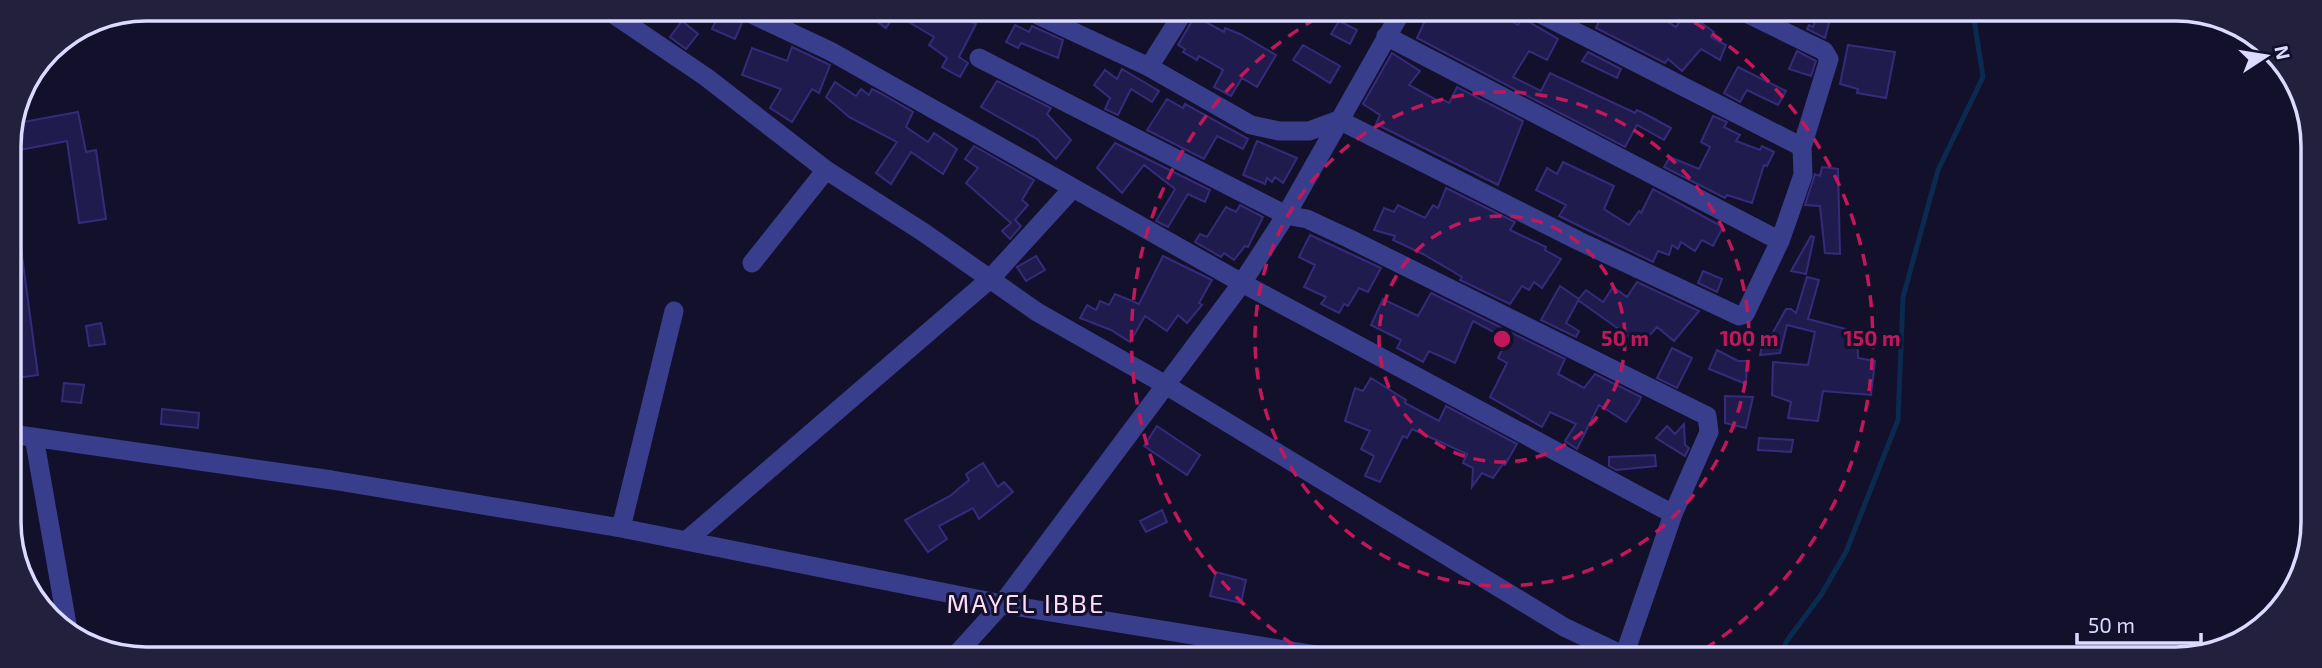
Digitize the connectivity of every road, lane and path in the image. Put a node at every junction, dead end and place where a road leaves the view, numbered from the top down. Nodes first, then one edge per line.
1 (623, 21) edge
2 (766, 21) edge
3 (1050, 21) edge
4 (1178, 21) edge
5 (1395, 21) edge
6 (1555, 21) edge
7 (1762, 21) edge
8 (1386, 36) junction
9 (979, 58) dead end
10 (1149, 67) junction
11 (1339, 120) junction
12 (1802, 147) junction
13 (826, 170) junction
14 (1073, 188) junction
15 (1286, 215) junction
16 (1780, 241) junction
17 (752, 263) dead end
18 (990, 279) junction
19 (1242, 283) junction
20 (674, 311) dead end
21 (1164, 383) junction
22 (21, 435) edge
23 (34, 437) junction
24 (1673, 513) junction
25 (621, 528) junction
26 (686, 541) junction
27 (1002, 604) junction
28 (66, 617) edge
29 (963, 647) edge
30 (1256, 647) edge
31 (1605, 647) edge
32 (1629, 647) edge

1 - 13 street
2 - 14 street
3 - 10 street
4 - 10 street
5 - 8 street
6 - 12 street
7 - 12 street
8 - 11 street
8 - 16 street
9 - 15 street
10 - 11 street
11 - 15 street
11 - 16 street
12 - 16 street
13 - 17 street
13 - 18 street
14 - 18 street
14 - 19 street
15 - 19 street
15 - 24 street
18 - 21 street
18 - 26 street
19 - 21 street
19 - 24 street
20 - 25 street
21 - 27 street
21 - 31 street
22 - 23 street
23 - 25 street
23 - 28 street
24 - 32 street
25 - 26 street
26 - 27 street
27 - 29 street
27 - 30 street

